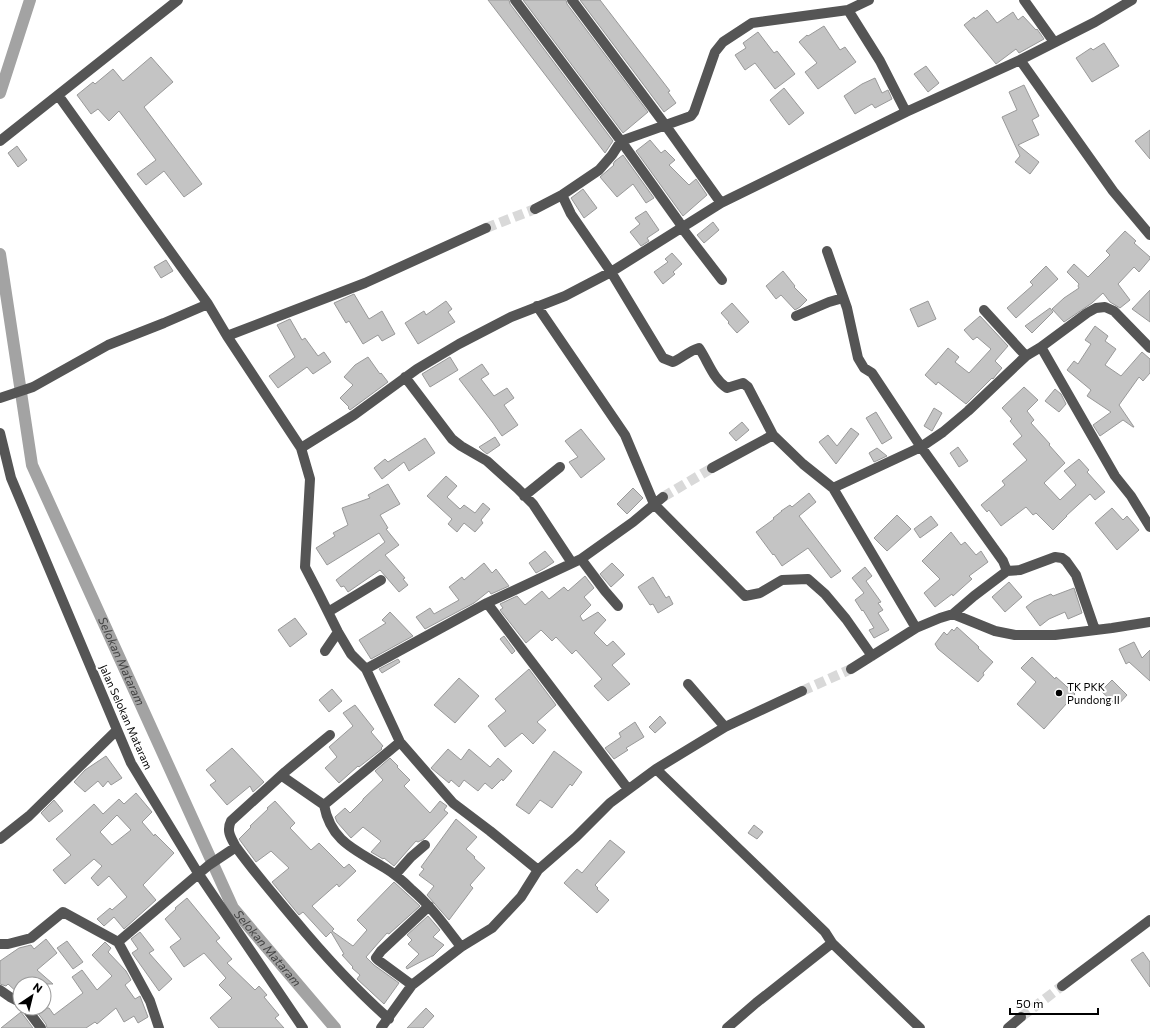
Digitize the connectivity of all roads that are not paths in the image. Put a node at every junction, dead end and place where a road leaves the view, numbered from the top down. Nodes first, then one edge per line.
1 (178, 0) edge
2 (515, 0) edge
3 (572, 0) edge
4 (869, 0) edge
5 (1024, 0) edge
6 (1132, 0) edge
7 (848, 10) junction
8 (1054, 42) junction
9 (1020, 60) junction
10 (58, 95) junction
11 (906, 112) junction
12 (666, 126) junction
13 (0, 141) edge
14 (621, 141) junction
15 (562, 195) junction
16 (721, 202) junction
17 (535, 209) tunnel mouth
18 (486, 228) tunnel mouth
19 (682, 228) junction
20 (1150, 234) edge
21 (827, 251) dead end
22 (611, 272) junction
23 (722, 280) dead end
24 (843, 298) junction
25 (208, 304) junction
26 (538, 306) junction
27 (984, 310) dead end
28 (796, 316) dead end
29 (227, 336) junction
30 (1041, 347) junction
31 (1150, 348) edge
32 (1026, 356) junction
33 (405, 377) junction
34 (0, 398) edge
35 (0, 432) edge
36 (773, 435) junction
37 (921, 447) junction
38 (301, 448) junction
39 (560, 467) dead end
40 (712, 468) tunnel mouth
41 (834, 488) junction
42 (524, 496) junction
43 (663, 497) tunnel mouth
44 (654, 504) junction
45 (1150, 527) edge
46 (577, 561) junction
47 (1007, 571) junction
48 (381, 580) dead end
49 (487, 603) junction
50 (618, 606) dead end
51 (328, 612) junction
52 (953, 614) junction
53 (1150, 622) edge
54 (916, 628) junction
55 (1095, 630) junction
56 (338, 632) junction
57 (325, 651) dead end
58 (872, 656) junction
59 (366, 669) junction
60 (851, 669) tunnel mouth
61 (688, 684) dead end
62 (802, 691) tunnel mouth
63 (726, 727) junction
64 (117, 730) junction
65 (330, 735) dead end
66 (400, 742) junction
67 (656, 769) junction
68 (282, 776) junction
69 (628, 789) junction
70 (324, 805) junction
71 (0, 839) edge
72 (425, 845) dead end
73 (233, 849) junction
74 (538, 870) junction
75 (198, 873) junction
76 (396, 875) junction
77 (428, 906) junction
78 (1150, 920) edge
79 (118, 942) junction
80 (832, 943) junction
81 (0, 944) edge
82 (461, 947) junction
83 (412, 985) junction
84 (1062, 986) tunnel mouth
85 (0, 990) edge
86 (12, 998) edge
87 (32, 1016) edge
88 (1021, 1017) tunnel mouth
89 (389, 1019) junction
90 (41, 1028) edge
91 (159, 1028) edge
92 (303, 1028) edge
93 (381, 1028) edge
94 (727, 1028) edge
95 (920, 1028) edge
96 (1008, 1028) edge

1 - 10 street
2 - 14 street
3 - 12 street
4 - 7 street
5 - 8 street
6 - 8 street
7 - 11 street
7 - 12 street
8 - 9 street
9 - 11 street
9 - 20 street
10 - 13 street
10 - 25 street
11 - 16 street
12 - 14 street
12 - 16 street
14 - 15 street
14 - 19 street
15 - 17 street
15 - 22 street
16 - 19 street
18 - 29 street
19 - 22 street
19 - 23 street
21 - 24 street
22 - 26 street
22 - 36 street
24 - 28 street
24 - 37 street
25 - 29 street
25 - 34 street
26 - 33 street
26 - 44 street
27 - 32 street
29 - 38 street
30 - 31 street
30 - 32 street
30 - 45 street
32 - 37 street
33 - 38 street
33 - 42 street
35 - 64 street, Jalan Selokan Mataram
36 - 40 street
36 - 41 street
37 - 41 street
37 - 47 street
38 - 51 street
39 - 42 street
41 - 54 street
42 - 46 street
43 - 44 street
44 - 46 street
44 - 58 street
46 - 49 street
46 - 50 street
47 - 52 street
47 - 55 street
48 - 51 street
49 - 59 street
49 - 69 street
51 - 56 street
52 - 54 street
52 - 55 street
53 - 55 street
54 - 58 street
56 - 57 street
56 - 59 street
58 - 60 street
59 - 66 street
61 - 63 street
62 - 63 street
63 - 67 street
64 - 71 street
64 - 75 street, Jalan Selokan Mataram
65 - 68 street
66 - 70 street
66 - 74 street
67 - 69 street
67 - 80 street
68 - 70 street
68 - 73 street
69 - 74 street
70 - 76 street
72 - 76 street
73 - 75 street
73 - 89 street
74 - 82 street
75 - 79 street
75 - 92 street, Jalan Selokan Mataram
76 - 77 street
77 - 82 street
77 - 83 street
78 - 84 street
79 - 81 street
79 - 91 street
80 - 94 street
80 - 95 street
82 - 83 street
83 - 89 street
85 - 86 street
87 - 90 street
88 - 96 street
89 - 93 street

